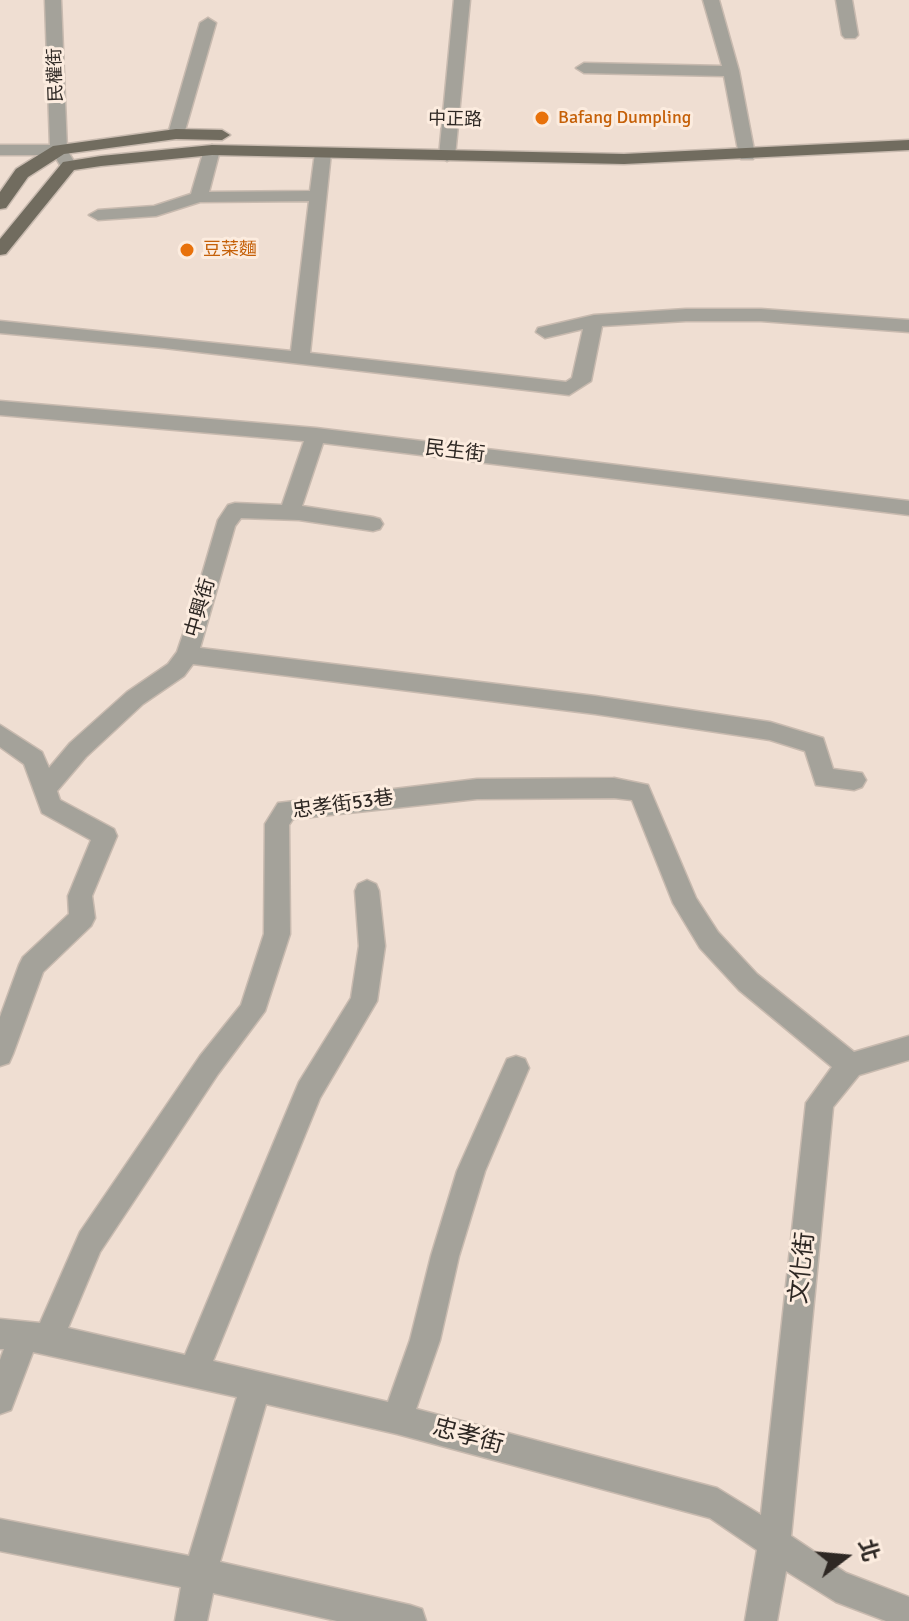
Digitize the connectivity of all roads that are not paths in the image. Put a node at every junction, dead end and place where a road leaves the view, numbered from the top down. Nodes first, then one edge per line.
1 (462, 0) edge
2 (711, 0) edge
3 (844, 0) edge
4 (57, 1) edge
5 (208, 23) dead end
6 (850, 35) dead end
7 (584, 68) dead end
8 (731, 71) junction
9 (909, 130) edge
10 (176, 134) junction
11 (909, 145) edge
12 (448, 148) junction
13 (745, 148) junction
14 (0, 150) edge
15 (212, 150) junction
16 (323, 153) junction
17 (64, 158) junction
18 (319, 196) junction
19 (199, 197) junction
20 (0, 204) edge
21 (98, 215) dead end
22 (0, 250) edge
23 (594, 321) junction
24 (909, 326) edge
25 (0, 327) edge
26 (545, 332) dead end
27 (300, 359) junction
28 (0, 408) edge
29 (316, 435) junction
30 (909, 508) edge
31 (289, 513) junction
32 (373, 524) dead end
33 (187, 655) junction
34 (0, 734) edge
35 (854, 780) dead end
36 (46, 787) junction
37 (367, 891) dead end
38 (909, 1048) edge
39 (0, 1054) edge
40 (850, 1065) junction
41 (516, 1068) dead end
42 (24, 1337) edge
43 (193, 1373) junction
44 (255, 1388) junction
45 (0, 1399) edge
46 (397, 1419) junction
47 (0, 1535) edge
48 (774, 1543) junction
49 (200, 1574) junction
50 (909, 1613) edge
51 (191, 1621) edge
52 (410, 1621) edge
53 (761, 1621) edge

1 - 12 street
2 - 8 street
3 - 6 street
4 - 17 street, 民權街
5 - 10 street
7 - 8 street
8 - 13 street
9 - 13 main road, 中正路
10 - 12 main road, 中正路
10 - 17 main road, 中正路
11 - 13 main road, 中正路
12 - 13 main road, 中正路
12 - 16 main road, 中正路
14 - 17 street, 中正路
15 - 16 main road, 中正路
15 - 17 main road, 中正路
15 - 19 street
16 - 18 street
17 - 20 main road
17 - 22 main road
18 - 19 street
18 - 27 street
19 - 21 street
23 - 24 street
23 - 26 street
23 - 27 street
25 - 27 street
28 - 29 street, 民生街
29 - 30 street, 民生街
29 - 31 street
31 - 32 street, 中興街
31 - 33 street, 中興街
33 - 35 street
33 - 36 street, 中興街
34 - 36 street
36 - 39 street
37 - 43 street
38 - 40 street
40 - 42 street, 忠孝街53巷
40 - 48 street, 文化街
41 - 46 street
42 - 43 street, 忠孝街
42 - 45 street
43 - 44 street, 忠孝街
44 - 46 street, 忠孝街
44 - 49 street
46 - 48 street, 忠孝街
47 - 49 street
48 - 50 street, 忠孝街
48 - 53 street, 文化街
49 - 51 street
49 - 52 street

